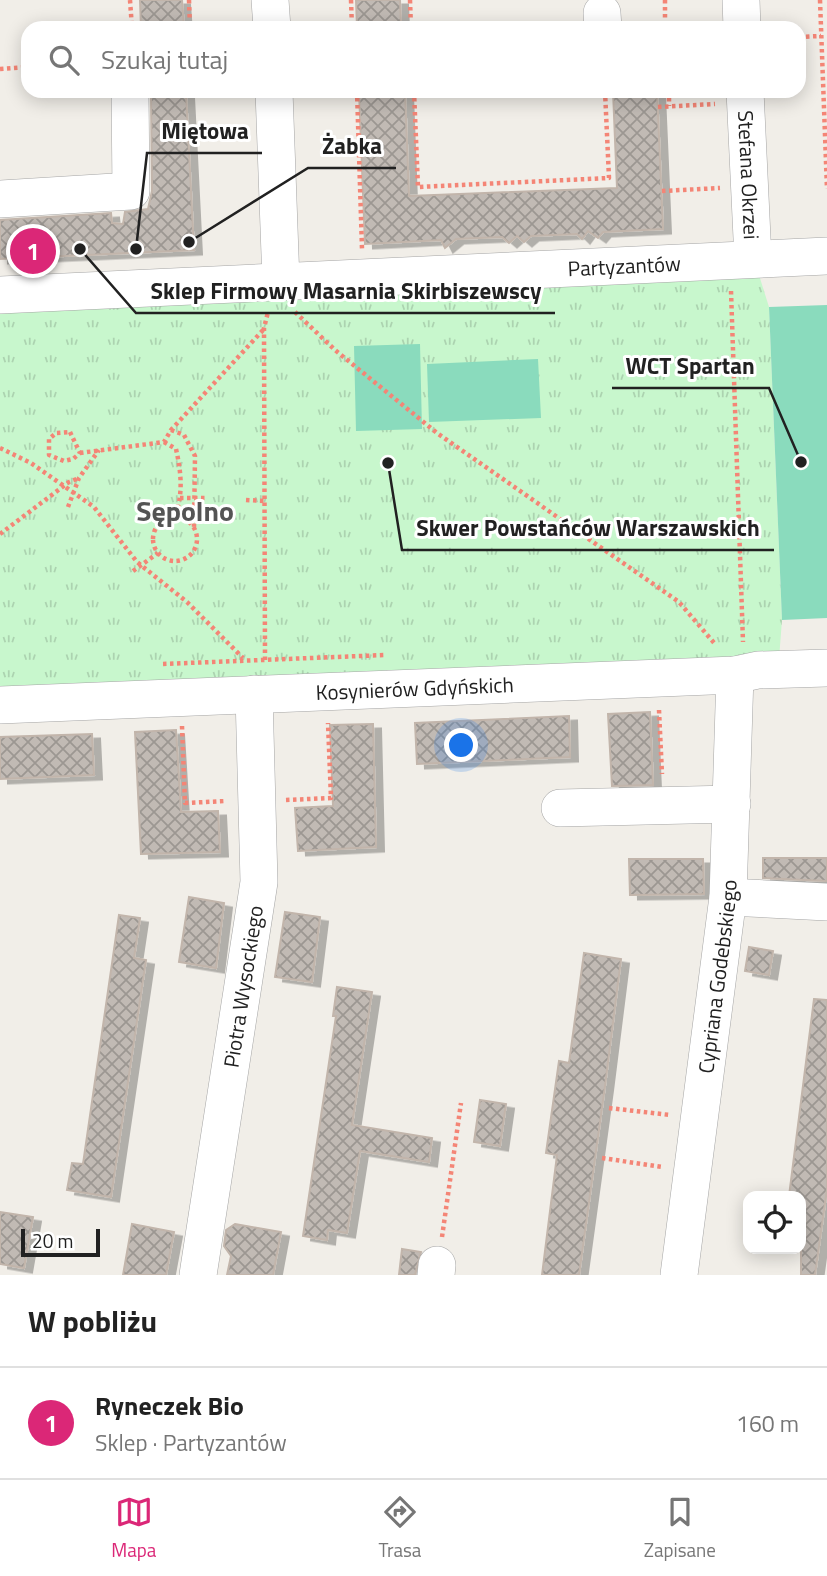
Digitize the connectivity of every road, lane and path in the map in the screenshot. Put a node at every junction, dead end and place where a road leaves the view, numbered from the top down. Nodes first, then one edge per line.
1 (130, 0) edge
2 (189, 0) edge
3 (270, 0) edge
4 (351, 0) edge
5 (410, 0) edge
6 (665, 0) edge
7 (741, 0) edge
8 (820, 0) edge
9 (132, 21) edge
10 (190, 21) edge
11 (272, 21) edge
12 (352, 21) edge
13 (411, 21) edge
14 (665, 21) edge
15 (742, 21) edge
16 (823, 34) edge
17 (21, 68) edge
18 (0, 69) edge
19 (130, 98) edge
20 (274, 98) edge
21 (357, 98) edge
22 (414, 98) edge
23 (605, 98) edge
24 (668, 98) edge
25 (726, 98) edge
26 (733, 98) edge
27 (669, 106) junction
28 (657, 107) dead end
29 (726, 188) dead end
30 (827, 189) edge
31 (662, 191) dead end
32 (0, 200) edge
33 (827, 256) edge
34 (753, 260) junction
35 (363, 261) dead end
36 (731, 290) dead end
37 (0, 295) edge
38 (288, 297) junction
39 (264, 328) junction
40 (171, 430) junction
41 (164, 442) junction
42 (0, 447) edge
43 (99, 449) junction
44 (80, 453) junction
45 (79, 478) junction
46 (65, 487) junction
47 (73, 494) junction
48 (180, 498) junction
49 (195, 498) junction
50 (205, 498) dead end
51 (246, 500) dead end
52 (265, 501) junction
53 (68, 506) dead end
54 (174, 517) junction
55 (194, 529) junction
56 (0, 534) edge
57 (158, 552) junction
58 (141, 565) junction
59 (133, 571) dead end
60 (715, 644) dead end
61 (244, 659) dead end
62 (739, 659) junction
63 (827, 668) edge
64 (254, 694) junction
65 (659, 700) dead end
66 (0, 705) edge
67 (181, 715) dead end
68 (328, 715) dead end
69 (233, 800) dead end
70 (282, 800) dead end
71 (732, 804) junction
72 (664, 807) junction
73 (560, 808) dead end
74 (728, 897) junction
75 (827, 902) edge
76 (461, 1103) dead end
77 (610, 1108) dead end
78 (675, 1116) dead end
79 (602, 1158) dead end
80 (667, 1168) dead end
81 (436, 1270) edge
82 (198, 1275) edge
83 (679, 1275) edge

1 - 9 path
2 - 10 path
3 - 11 street
4 - 12 path
5 - 13 path
6 - 14 path
7 - 15 street
8 - 16 path
16 - 30 path
17 - 18 path
19 - 32 street
20 - 38 street
21 - 35 path
22 - 23 path
24 - 27 path
25 - 27 path
26 - 34 street, Stefana Okrzei
27 - 28 path
29 - 31 path
33 - 34 street, Partyzantów
34 - 38 street, Partyzantów
36 - 62 path
37 - 38 street, Partyzantów
38 - 39 path
38 - 60 path
39 - 40 path
39 - 52 path
40 - 41 path
40 - 49 path
41 - 43 path
41 - 48 path
42 - 46 path
43 - 44 path
43 - 45 path
44 - 44 path
45 - 46 path
45 - 47 path
46 - 47 path
46 - 56 path
47 - 53 path
47 - 58 path
48 - 49 path
48 - 54 path
49 - 50 path
49 - 55 path
51 - 52 path
52 - 64 path
54 - 55 path
54 - 57 path
55 - 57 path
57 - 58 path
58 - 59 path
58 - 61 path
62 - 63 street, Kosynierów Gdyńskich
62 - 64 street, Kosynierów Gdyńskich
62 - 71 street, Cypriana Godebskiego
64 - 66 street, Kosynierów Gdyńskich
64 - 82 street, Piotra Wysockiego
65 - 72 path
67 - 69 path
68 - 70 path
71 - 72 street
71 - 74 street, Cypriana Godebskiego
72 - 73 street
74 - 75 street
74 - 83 street, Cypriana Godebskiego
76 - 81 path
77 - 78 path
79 - 80 path

